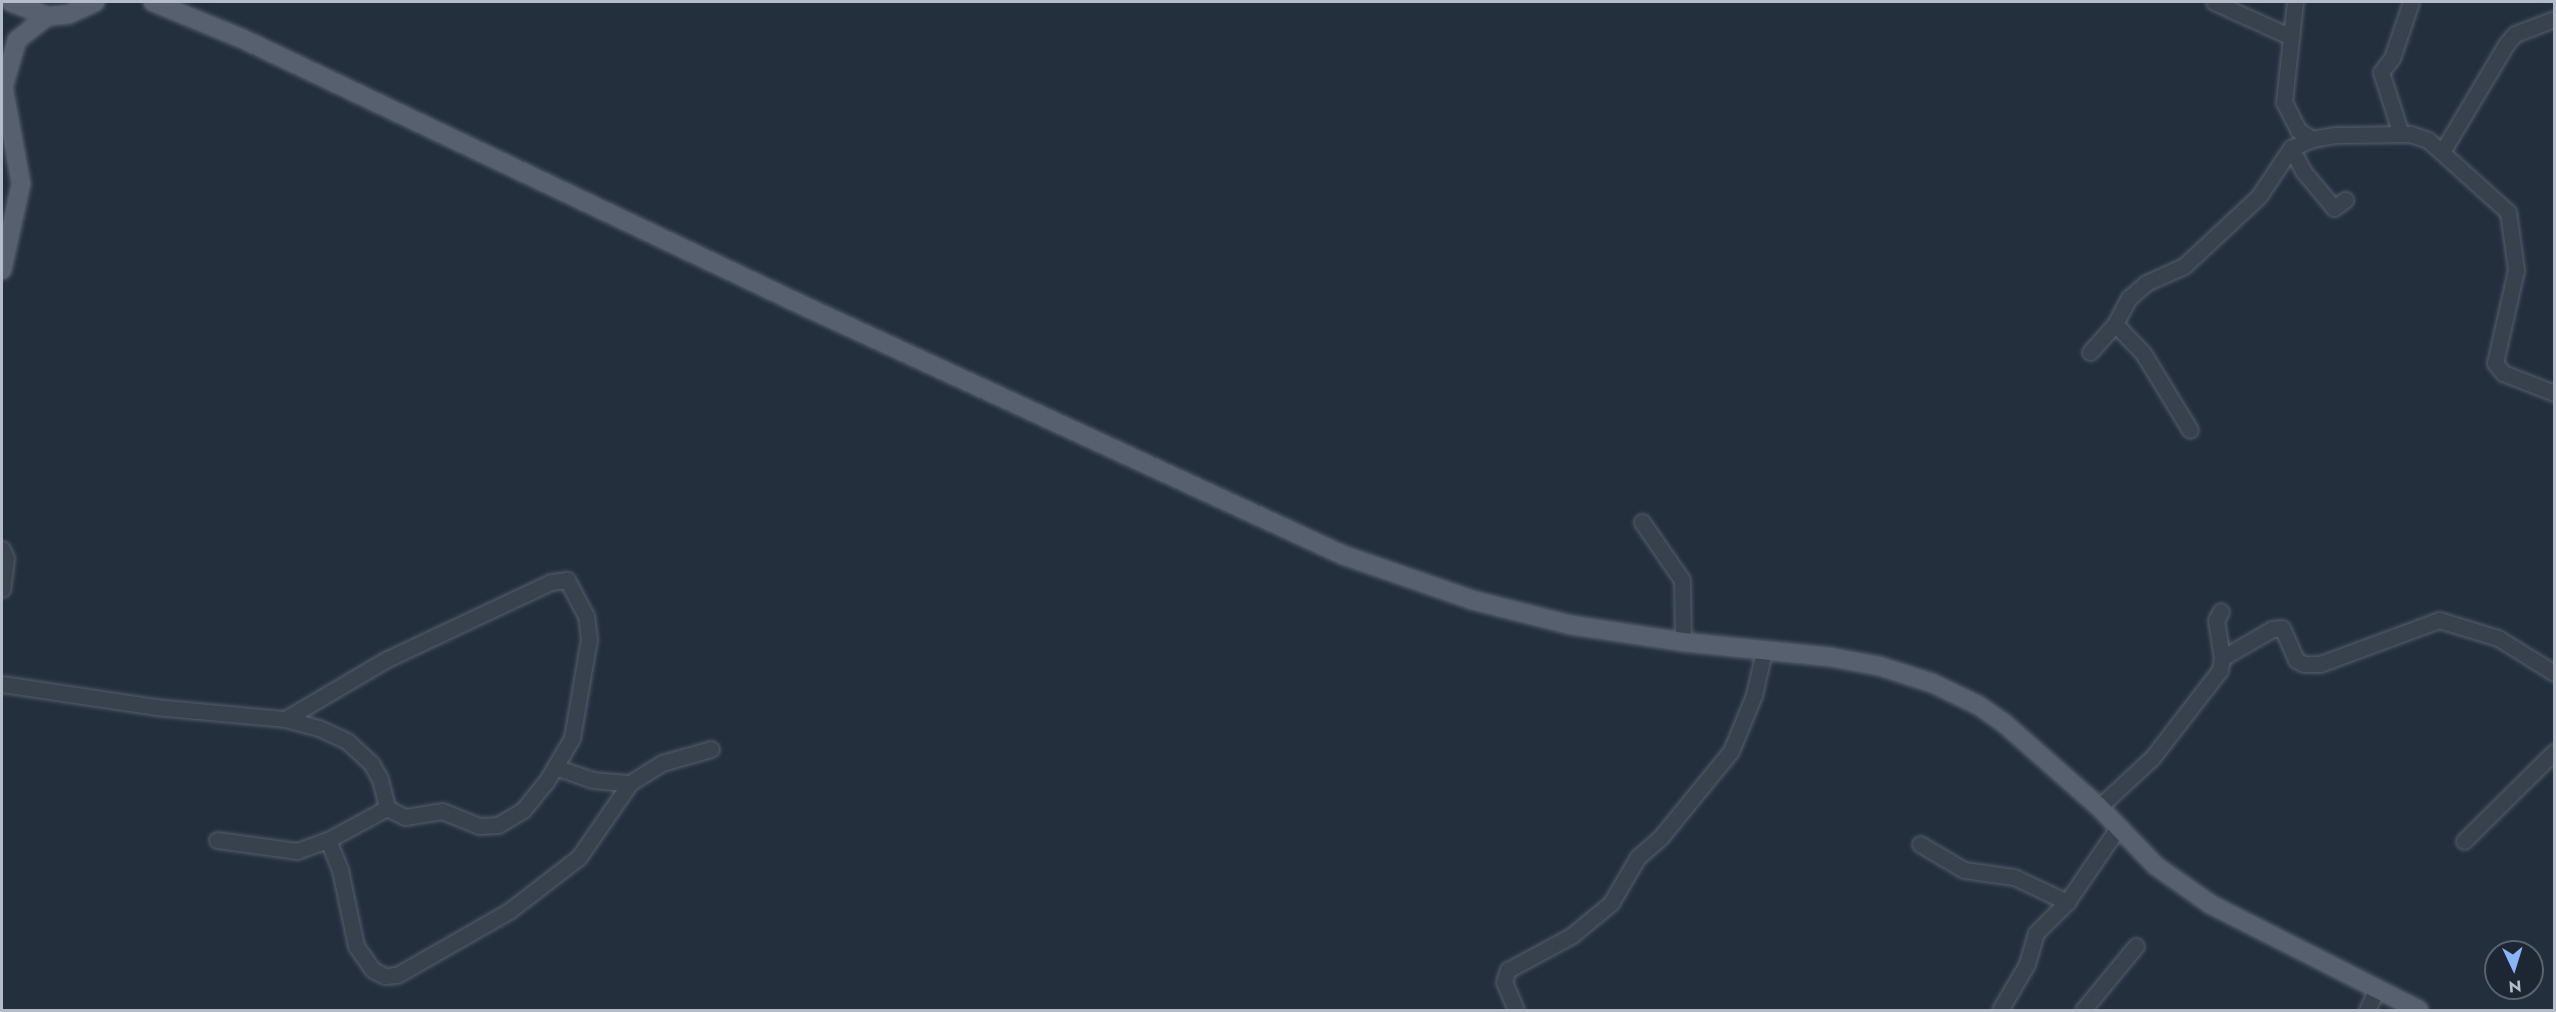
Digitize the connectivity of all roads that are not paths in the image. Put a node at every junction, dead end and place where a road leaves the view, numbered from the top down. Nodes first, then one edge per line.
1 (11, 2) edge
2 (95, 2) edge
3 (153, 2) edge
4 (2214, 2) edge
5 (2295, 2) edge
6 (2411, 2) edge
7 (48, 16) junction
8 (2554, 19) edge
9 (2291, 37) junction
10 (2, 84) edge
11 (2401, 134) junction
12 (2312, 139) junction
13 (2291, 148) junction
14 (2442, 152) junction
15 (2345, 200) dead end
16 (2, 270) edge
17 (2115, 324) junction
18 (2090, 352) dead end
19 (2554, 393) edge
20 (2190, 430) dead end
21 (1641, 522) dead end
22 (2, 549) edge
23 (2, 590) edge
24 (2221, 611) dead end
25 (1683, 642) junction
26 (1764, 651) junction
27 (2222, 658) junction
28 (2554, 673) edge
29 (2, 684) edge
30 (285, 719) junction
31 (711, 749) dead end
32 (2554, 752) edge
33 (555, 766) junction
34 (630, 783) junction
35 (2099, 807) junction
36 (387, 808) junction
37 (2117, 829) junction
38 (217, 840) dead end
39 (328, 840) junction
40 (2464, 841) dead end
41 (1920, 844) dead end
42 (2067, 902) junction
43 (2136, 946) dead end
44 (2377, 989) junction
45 (1516, 1011) edge
46 (2000, 1011) edge
47 (2083, 1011) edge
48 (2367, 1011) edge
49 (2419, 1011) edge

1 - 7 main road
2 - 7 main road
3 - 25 main road
4 - 9 street
5 - 9 street
6 - 11 street
7 - 10 main road
8 - 14 street
9 - 12 street
10 - 16 main road
11 - 12 street
11 - 14 street
12 - 13 street
13 - 15 street
13 - 17 street
14 - 19 street
17 - 18 street
17 - 20 street
21 - 25 street
22 - 23 street
24 - 27 street
25 - 26 main road
26 - 35 main road
26 - 45 street
27 - 28 street
27 - 35 street
29 - 30 street
30 - 33 street
30 - 36 street
31 - 34 street
32 - 40 street
33 - 34 street
33 - 36 street
34 - 39 street
35 - 37 main road
36 - 39 street
37 - 42 street
37 - 44 main road
38 - 39 street
41 - 42 street
42 - 46 street
43 - 47 street
44 - 48 street
44 - 49 main road

